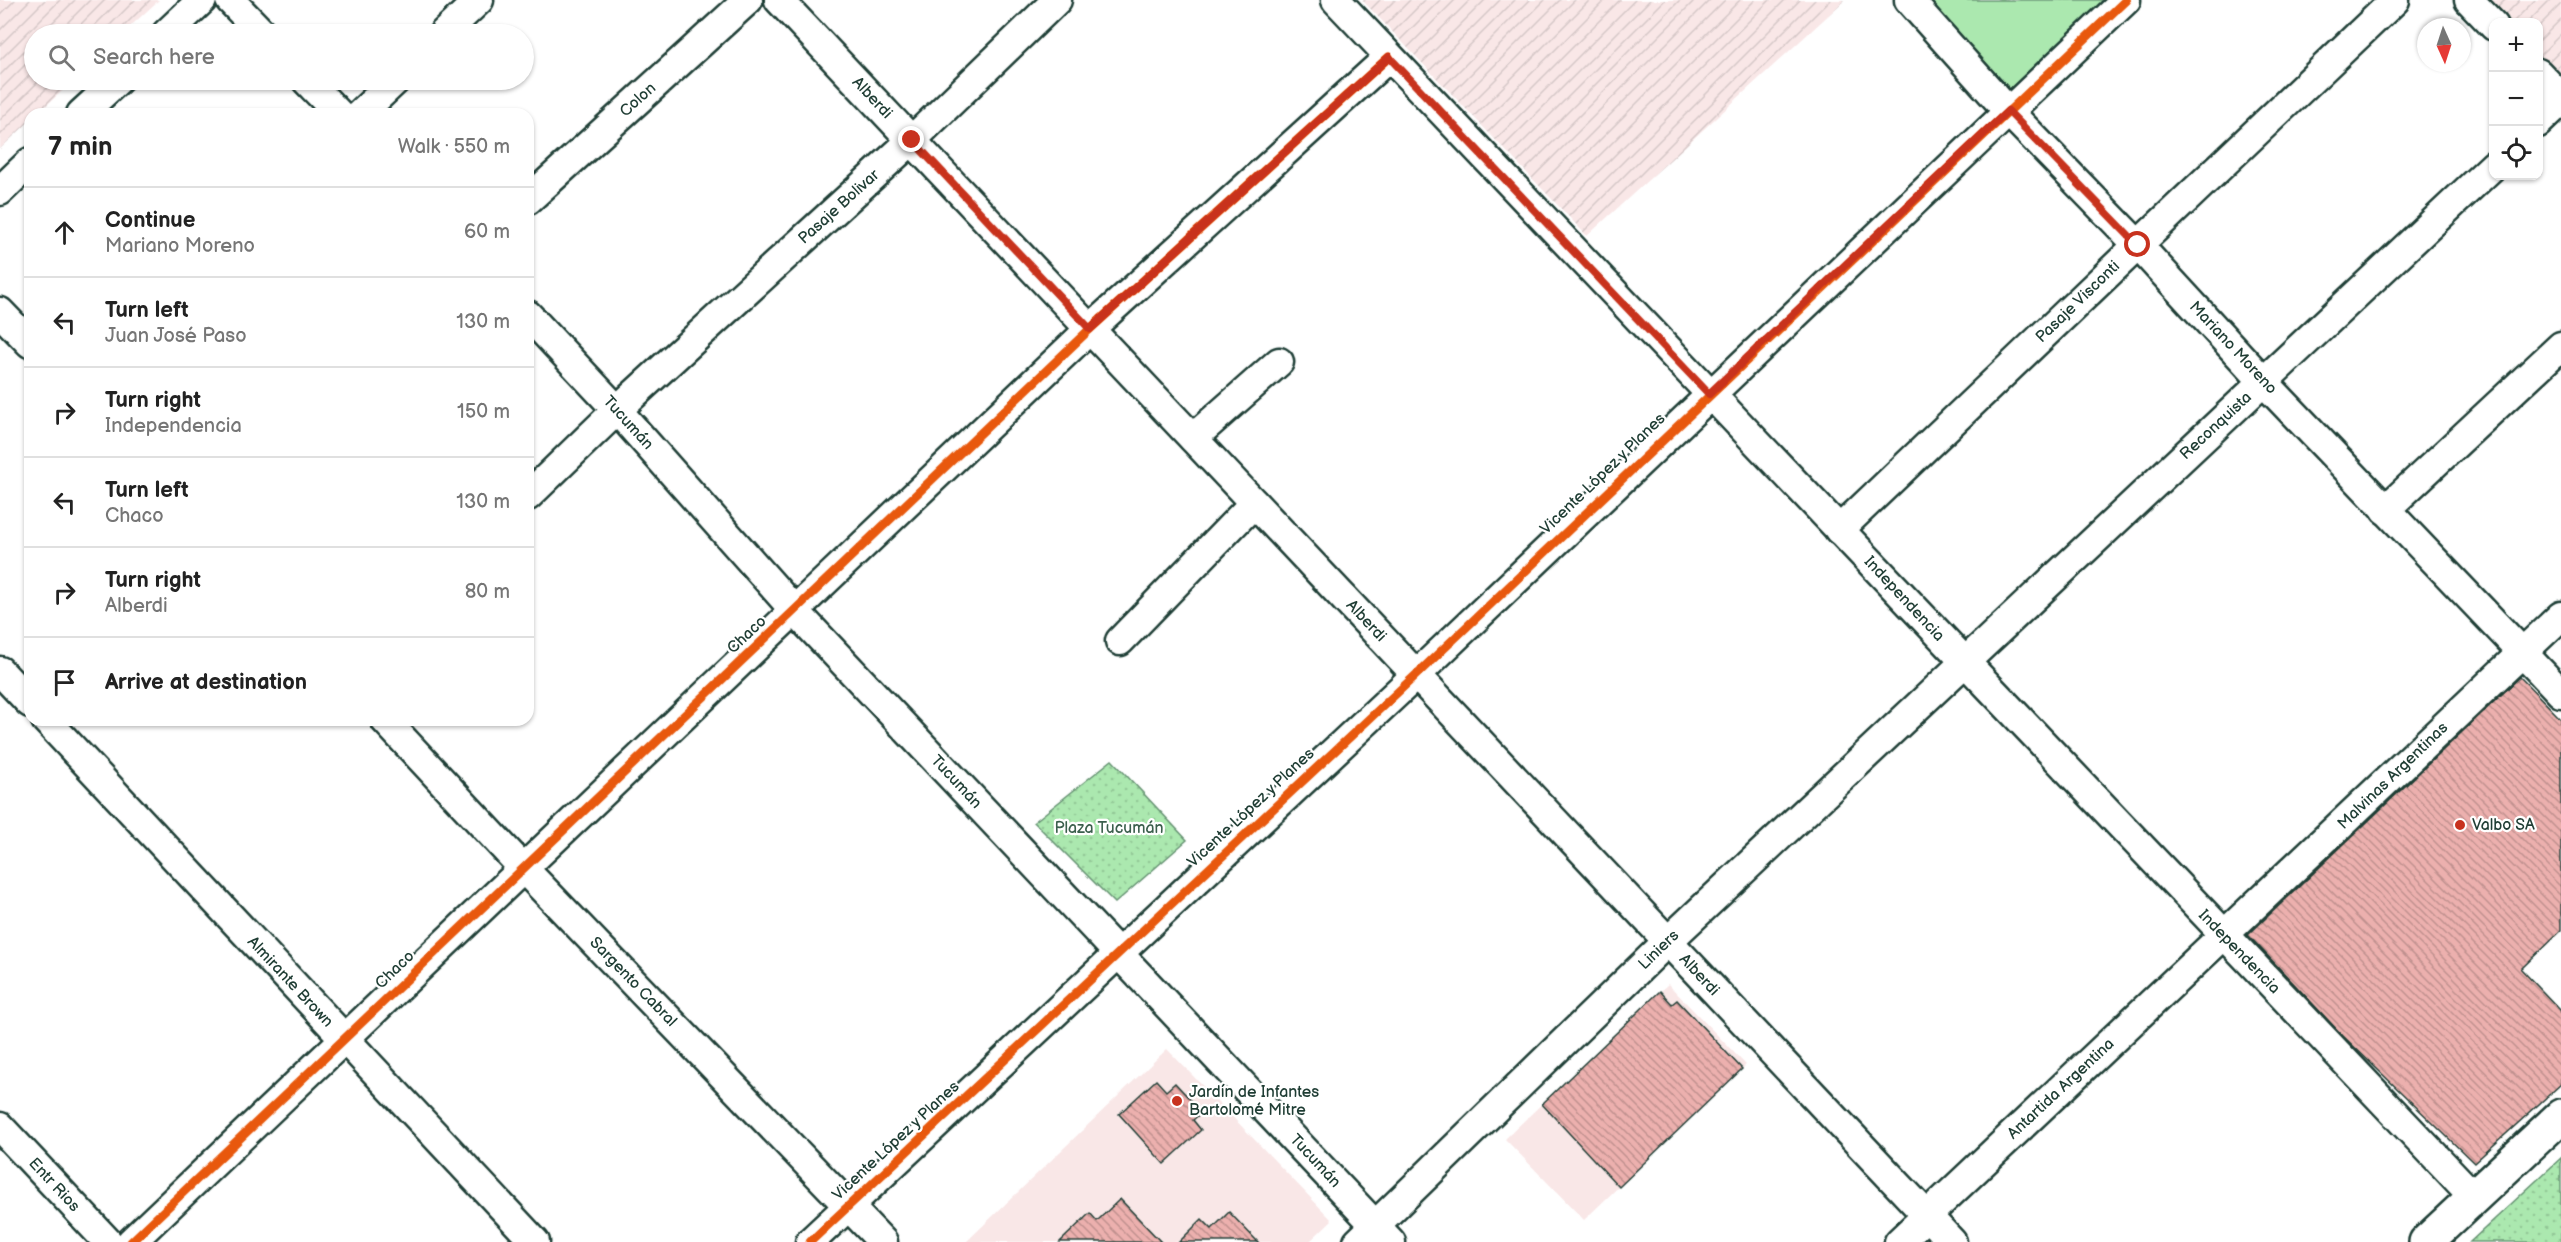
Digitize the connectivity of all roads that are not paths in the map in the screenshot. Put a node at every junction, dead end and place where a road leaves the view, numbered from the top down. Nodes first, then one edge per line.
1 (202, 0) edge
2 (230, 0) edge
3 (479, 0) edge
4 (748, 0) edge
5 (779, 0) edge
6 (1057, 0) edge
7 (1336, 0) edge
8 (1909, 0) edge
9 (2126, 0) edge
10 (2396, 0) edge
11 (2469, 0) edge
12 (2489, 22) edge
13 (177, 24) edge
14 (253, 24) edge
15 (454, 24) edge
16 (1389, 57) junction
17 (2543, 79) edge
18 (107, 90) edge
19 (316, 90) edge
20 (385, 90) edge
21 (2561, 99) edge
22 (88, 108) edge
23 (333, 108) edge
24 (366, 108) edge
25 (2008, 111) junction
26 (2543, 118) edge
27 (912, 140) junction
28 (24, 168) edge
29 (2489, 169) edge
30 (0, 191) edge
31 (534, 195) edge
32 (2138, 245) junction
33 (0, 312) edge
34 (534, 321) edge
35 (1090, 329) junction
36 (24, 337) edge
37 (2561, 346) edge
38 (1278, 362) dead end
39 (2263, 381) junction
40 (1709, 394) junction
41 (617, 410) junction
42 (1193, 438) junction
43 (534, 490) edge
44 (1254, 503) junction
45 (2385, 510) junction
46 (1839, 530) junction
47 (795, 611) junction
48 (2561, 616) edge
49 (1120, 641) dead end
50 (2523, 653) junction
51 (1964, 662) junction
52 (1416, 675) junction
53 (2561, 693) edge
54 (52, 726) edge
55 (391, 726) edge
56 (523, 868) junction
57 (2224, 937) junction
58 (1668, 941) junction
59 (1118, 953) junction
60 (344, 1040) junction
61 (2561, 1116) edge
62 (0, 1127) edge
63 (2474, 1197) junction
64 (849, 1206) junction
65 (1927, 1216) junction
66 (1375, 1236) edge
67 (108, 1242) edge
68 (131, 1242) edge
69 (535, 1242) edge
70 (810, 1242) edge
71 (883, 1242) edge
72 (1899, 1242) edge
73 (1952, 1242) edge
74 (2426, 1242) edge

1 - 13 street
2 - 14 street
3 - 15 street
4 - 31 street, Colon
5 - 27 street, Alberdi
6 - 27 street, Pasaje Bolivar
7 - 16 street, Independencia
8 - 25 street, Mariano Moreno
9 - 25 street, Vicente López y Planes
10 - 32 street, Pasaje Visconti
11 - 12 street
16 - 35 street, Chaco
16 - 40 street, Independencia
17 - 21 street
18 - 22 street
19 - 23 street
20 - 24 street
21 - 26 street
25 - 32 street, Mariano Moreno
25 - 40 street, Vicente López y Planes
27 - 35 street, Alberdi
27 - 41 street, Pasaje Bolivar
28 - 30 street
29 - 39 street, Reconquista
32 - 39 street, Mariano Moreno
32 - 46 street, Pasaje Visconti
33 - 36 street
34 - 41 street, Tucumán
35 - 42 street, Alberdi
35 - 47 street, Chaco
37 - 45 street
38 - 42 street
39 - 45 street, Mariano Moreno
39 - 51 street, Reconquista
40 - 46 street, Independencia
40 - 52 street, Vicente López y Planes
41 - 43 street, Pasaje Bolivar
41 - 47 street, Tucumán
42 - 44 street, Alberdi
44 - 49 street
44 - 52 street, Alberdi
45 - 50 street, Mariano Moreno
46 - 51 street, Independencia
47 - 56 street, Chaco
47 - 59 street, Tucumán
48 - 50 street, Malvinas Argentinas
50 - 53 street, Mariano Moreno
50 - 57 street, Malvinas Argentinas
51 - 57 street, Independencia
51 - 58 street, Liniers
52 - 58 street, Alberdi
52 - 59 street, Vicente López y Planes
54 - 60 street, Almirante Brown
55 - 56 street, Sargento Cabral
56 - 60 street, Chaco
56 - 64 street, Sargento Cabral
57 - 63 street, Independencia
57 - 65 street, Antartida Argentina
58 - 65 street, Alberdi
58 - 66 street, Liniers
59 - 64 street, Vicente López y Planes
59 - 66 street, Tucumán
60 - 68 street, Chaco
60 - 69 street, Almirante Brown
61 - 63 main road
62 - 67 street, Entr Rios
63 - 74 main road
64 - 70 street, Vicente López y Planes
64 - 71 street, Sargento Cabral
65 - 72 street, Antartida Argentina
65 - 73 street, Alberdi

